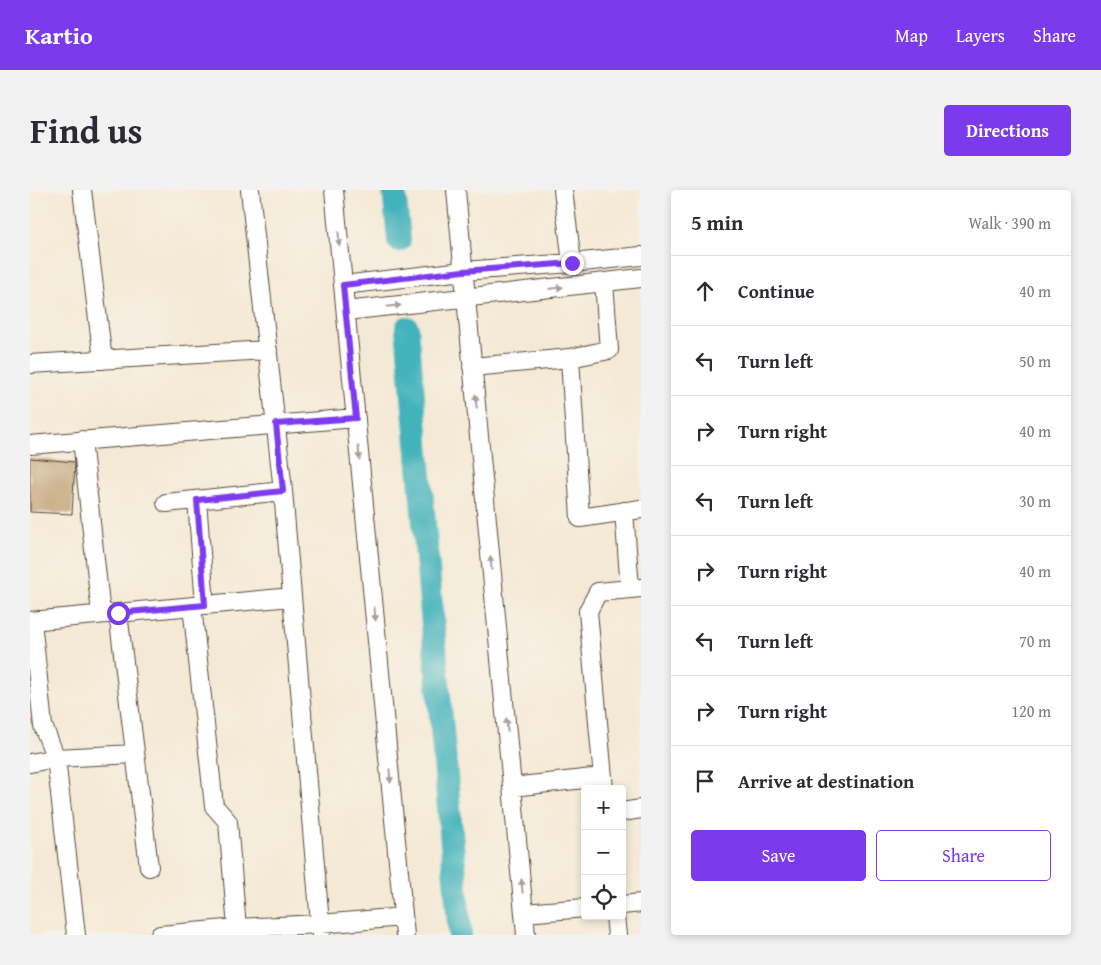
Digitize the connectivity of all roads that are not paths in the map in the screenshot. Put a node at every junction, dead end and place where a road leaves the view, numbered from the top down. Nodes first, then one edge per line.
1 (82, 190) edge
2 (250, 190) edge
3 (334, 190) edge
4 (456, 190) edge
5 (563, 190) edge
6 (641, 256) edge
7 (572, 263) junction
8 (463, 271) junction
9 (641, 278) edge
10 (604, 282) junction
11 (343, 285) junction
12 (466, 298) junction
13 (346, 311) junction
14 (268, 350) junction
15 (570, 358) junction
16 (103, 360) junction
17 (30, 364) edge
18 (472, 367) junction
19 (356, 418) junction
20 (276, 424) junction
21 (82, 440) junction
22 (30, 445) edge
23 (283, 491) junction
24 (197, 500) junction
25 (166, 503) dead end
26 (632, 510) edge
27 (636, 589) edge
28 (292, 597) junction
29 (199, 606) junction
30 (110, 614) junction
31 (31, 621) edge
32 (135, 754) junction
33 (56, 758) junction
34 (30, 763) edge
35 (603, 783) edge
36 (512, 787) junction
37 (641, 809) edge
38 (626, 811) edge
39 (149, 868) dead end
40 (641, 903) edge
41 (626, 905) edge
42 (581, 908) edge
43 (524, 913) junction
44 (403, 917) junction
45 (615, 920) edge
46 (237, 928) junction
47 (320, 930) edge
48 (76, 935) edge
49 (160, 935) edge
50 (405, 935) edge
51 (526, 935) edge
52 (616, 935) edge

1 - 16 street
2 - 14 street
3 -> 11 street
4 - 8 street
5 - 7 street
6 - 7 street
7 - 8 street
8 - 11 street
8 - 12 street
9 - 10 street
12 -> 10 street
10 - 15 street
11 - 13 street
13 -> 12 street
12 - 18 street
13 - 19 street
14 - 16 street
14 - 20 street
15 - 18 street
15 - 26 street
16 - 17 street
36 -> 18 street
19 - 20 street
19 -> 44 street
20 - 21 street
20 - 23 street
21 - 22 street
21 - 30 street
23 - 24 street
23 - 28 street
24 - 25 street
24 - 29 street
26 - 27 street
27 - 35 street
28 - 29 street
28 - 47 street
29 - 30 street
29 - 46 street
30 - 31 street
30 - 32 street
31 - 33 street
32 - 33 street
32 - 39 street
33 - 34 street
33 - 48 street
35 - 36 street
43 -> 36 street
37 - 38 street
40 - 41 street
42 - 43 street
43 - 51 street
44 - 47 street
44 - 50 street
45 - 52 street
46 - 47 street
46 - 49 street

